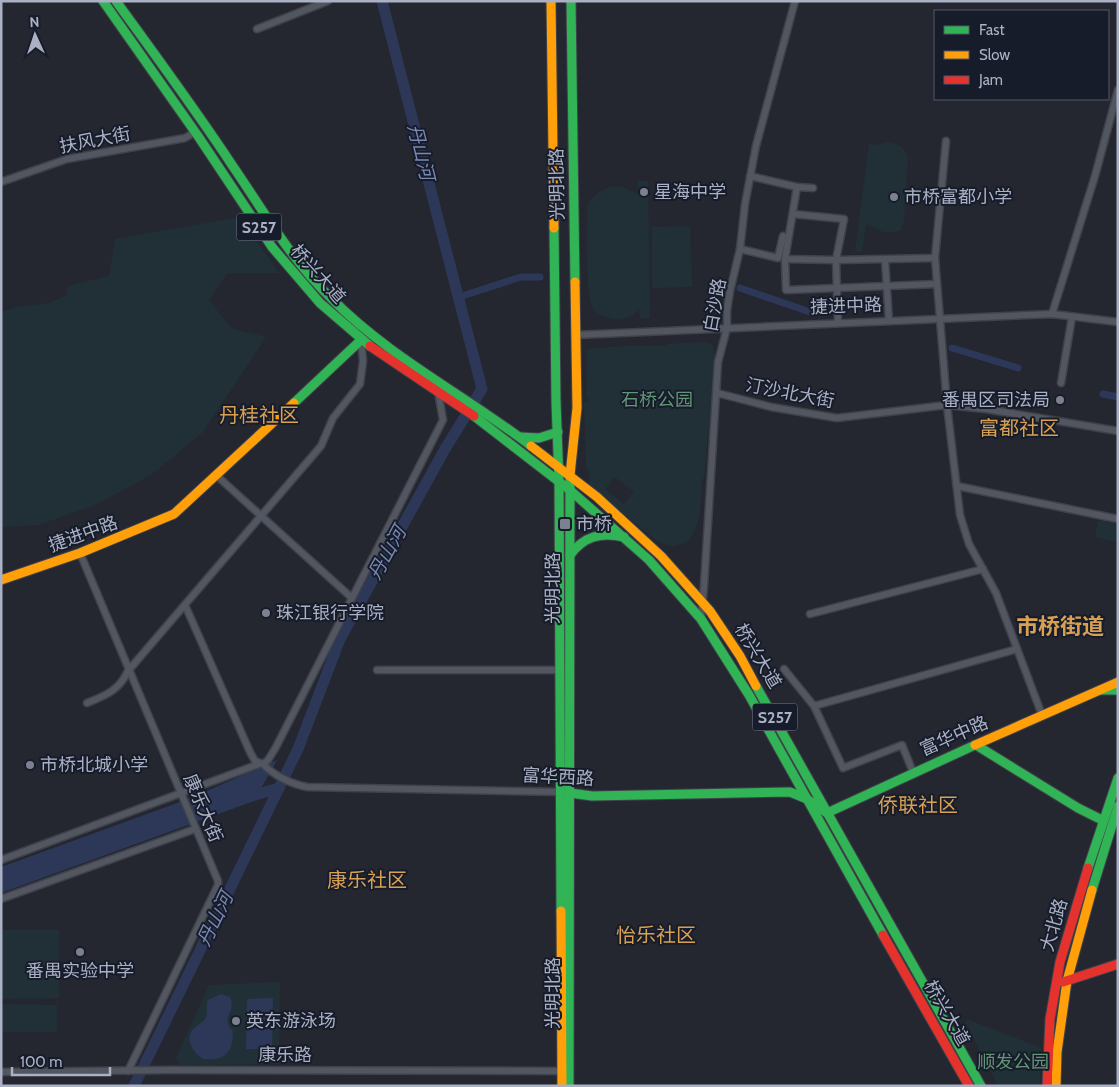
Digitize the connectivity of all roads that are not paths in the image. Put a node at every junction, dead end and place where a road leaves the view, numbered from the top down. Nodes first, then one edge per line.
1 (103, 1) edge
2 (116, 1) edge
3 (328, 1) edge
4 (551, 1) edge
5 (571, 1) edge
6 (794, 4) edge
7 (257, 29) dead end
8 (1118, 90) edge
9 (195, 132) junction
10 (946, 141) dead end
11 (750, 176) junction
12 (1, 182) edge
13 (796, 187) junction
14 (813, 188) dead end
15 (792, 214) junction
16 (784, 236) dead end
17 (740, 249) junction
18 (785, 258) junction
19 (935, 258) junction
20 (836, 260) junction
21 (886, 260) junction
22 (937, 284) junction
23 (887, 286) junction
24 (837, 288) junction
25 (1052, 314) junction
26 (1072, 317) junction
27 (939, 318) junction
28 (890, 321) junction
29 (838, 322) junction
30 (1118, 322) edge
31 (728, 328) junction
32 (576, 334) junction
33 (361, 340) junction
34 (1061, 383) dead end
35 (438, 392) junction
36 (716, 393) junction
37 (464, 403) junction
38 (947, 406) junction
39 (482, 416) junction
40 (575, 427) junction
41 (558, 430) junction
42 (1118, 431) edge
43 (520, 437) junction
44 (559, 468) junction
45 (217, 476) junction
46 (570, 476) junction
47 (559, 482) junction
48 (957, 486) junction
49 (571, 491) junction
50 (261, 516) junction
51 (1118, 519) edge
52 (624, 537) junction
53 (80, 553) junction
54 (570, 555) junction
55 (983, 569) junction
56 (1, 580) edge
57 (352, 598) junction
58 (703, 602) junction
59 (185, 605) junction
60 (810, 614) dead end
61 (700, 619) junction
62 (1017, 649) junction
63 (377, 670) dead end
64 (560, 670) junction
65 (784, 670) dead end
66 (128, 671) junction
67 (1118, 682) edge
68 (1098, 690) junction
69 (1118, 690) edge
70 (87, 703) dead end
71 (814, 706) junction
72 (1042, 715) junction
73 (976, 745) junction
74 (261, 764) junction
75 (913, 772) junction
76 (1118, 778) edge
77 (561, 791) junction
78 (570, 793) junction
79 (182, 796) junction
80 (807, 799) junction
81 (1118, 806) edge
82 (827, 813) junction
83 (1102, 820) junction
84 (196, 829) junction
85 (1, 860) edge
86 (1, 900) edge
87 (1118, 964) edge
88 (1067, 981) junction
89 (1055, 984) junction
90 (131, 1071) junction
91 (565, 1071) junction
92 (1, 1072) edge
93 (562, 1086) edge
94 (569, 1086) edge
95 (969, 1086) edge
96 (981, 1086) edge
97 (1047, 1086) edge
98 (1056, 1086) edge

1 - 9 main road, 桥兴大道 / S257
2 - 37 main road, 桥兴大道 / S257
3 - 7 street
4 - 41 main road, 光明北路
5 - 32 main road, 光明北路
6 - 11 street, 白沙路
8 - 25 street
9 - 12 street, 扶风大街
9 - 33 main road, 桥兴大道 / S257
10 - 19 street
11 - 13 street
11 - 17 street, 白沙路
13 - 14 street
13 - 15 street
15 - 18 street
15 - 20 street
16 - 17 street
17 - 31 street, 白沙路
18 - 20 street
18 - 24 street
19 - 21 street
19 - 22 street
20 - 21 street
20 - 24 street
21 - 23 street
22 - 23 street
22 - 27 street
23 - 24 street
23 - 28 street
24 - 29 street
25 - 26 street, 捷进中路
25 - 27 street, 捷进中路
26 - 30 street, 捷进中路
26 - 34 street
27 - 28 street, 捷进中路
27 - 38 street
28 - 29 street, 捷进中路
29 - 31 street, 捷进中路
31 - 32 street, 捷进中路
31 - 36 street, 白沙路
32 - 40 main road, 光明北路
33 - 35 main road, 桥兴大道 / S257
33 - 45 main road, 捷进中路
33 - 50 street
35 - 37 main road, 桥兴大道 / S257
35 - 57 street
36 - 38 street, 汀沙北大街
36 - 58 street, 白沙路
37 - 39 main road, S257
38 - 42 street, 汀沙北大街
38 - 48 street
39 - 43 main road, 桥兴大道 / S257
39 - 47 main road, 桥兴大道 / S257
40 - 41 main road
40 - 46 main road, 光明北路
41 - 43 main road
41 - 44 main road, 光明北路
43 - 44 main road, 桥兴大道 / S257
44 - 46 main road, 桥兴大道 / S257
44 - 47 main road, 光明北路
45 - 50 street
45 - 53 main road, 捷进中路
46 - 49 main road, 光明北路
46 - 58 main road, 桥兴大道 / S257
47 - 49 main road, 桥兴大道 / S257
47 - 64 main road, 光明北路
48 - 51 street
48 - 55 street
49 - 52 main road, 桥兴大道 / S257
49 - 54 main road, 光明北路
50 - 57 street
50 - 59 street
52 - 54 main road
52 - 61 main road, 桥兴大道 / S257
53 - 56 main road, 捷进中路
53 - 66 street, 康乐大街
54 - 78 main road, 光明北路
55 - 60 street
55 - 62 street
57 - 74 street
58 - 61 street, 白沙路
58 - 82 main road, 桥兴大道 / S257
59 - 66 street
59 - 74 street
61 - 80 main road, 桥兴大道 / S257
62 - 71 street
62 - 72 street
63 - 64 street
64 - 77 main road, 光明北路
65 - 71 street
66 - 70 street
66 - 79 street, 康乐大街
67 - 68 main road, 富华中路
68 - 69 main road
68 - 72 main road, 富华中路
71 - 75 street
72 - 73 main road, 富华中路
73 - 75 main road, 富华中路
73 - 83 main road
74 - 77 street, 富华西路
74 - 79 street
75 - 82 main road, 富华中路
76 - 83 main road, 大北路
77 - 78 street, 富华西路
77 - 91 main road, 光明北路
78 - 80 main road, 富华西路
78 - 91 main road, 光明北路
79 - 84 street, 康乐大街
79 - 85 street
80 - 82 main road
80 - 95 main road, 桥兴大道 / S257
81 - 88 main road, 大北路
82 - 96 main road, 桥兴大道 / S257
83 - 89 main road, 大北路
84 - 86 street
84 - 90 street, 康乐大街
87 - 88 main road
88 - 89 main road
88 - 98 main road, 大北路
89 - 97 main road, 大北路
90 - 91 street, 康乐路
90 - 92 street, 康乐路
91 - 93 main road, 光明北路
91 - 94 main road, 光明北路

